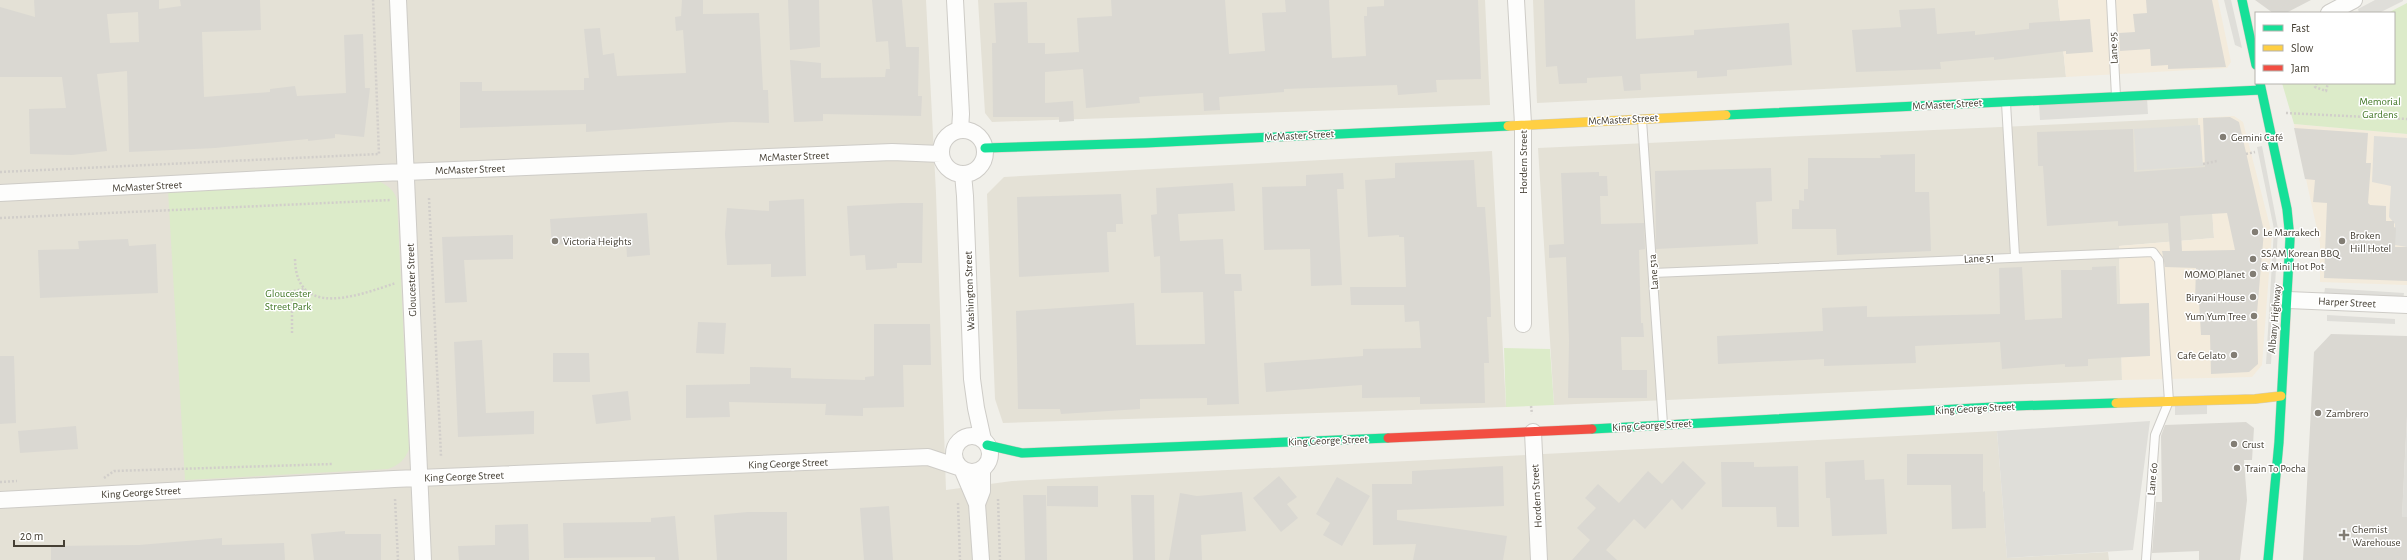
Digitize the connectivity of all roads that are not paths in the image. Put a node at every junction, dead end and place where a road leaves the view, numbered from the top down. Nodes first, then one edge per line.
1 (398, 0) edge
2 (955, 0) edge
3 (1516, 0) edge
4 (2110, 0) edge
5 (2242, 0) edge
6 (2354, 0) edge
7 (2331, 12) edge
8 (2255, 57) edge
9 (2260, 86) edge
10 (2116, 96) junction
11 (2006, 101) junction
12 (1642, 118) junction
13 (1523, 124) junction
14 (960, 130) junction
15 (985, 148) junction
16 (940, 154) junction
17 (406, 172) junction
18 (962, 174) junction
19 (0, 193) edge
20 (2016, 256) junction
21 (1653, 273) junction
22 (2288, 300) junction
23 (2407, 305) edge
24 (1523, 324) dead end
25 (2281, 396) junction
26 (2169, 401) junction
27 (976, 408) junction
28 (1663, 425) junction
29 (1533, 432) junction
30 (959, 442) junction
31 (985, 442) junction
32 (1022, 452) junction
33 (928, 458) junction
34 (984, 468) junction
35 (961, 469) junction
36 (420, 478) junction
37 (0, 500) edge
38 (977, 504) junction
39 (423, 560) edge
40 (982, 560) edge
41 (1539, 560) edge
42 (2146, 560) edge
43 (2268, 560) edge

1 - 17 street, Gloucester Street
2 - 14 street
3 - 13 street, Hordern Street
4 - 10 lane, Lane 95
5 - 8 street
6 - 7 street
9 - 10 street, McMaster Street
9 - 22 street, Albany Highway
10 - 11 street, McMaster Street
11 - 12 street, McMaster Street
11 - 20 lane
12 - 13 street, McMaster Street
12 - 21 lane, Lane 51a
13 - 15 street, McMaster Street
13 - 24 street, Hordern Street
14 - 15 street
14 - 16 street
15 - 18 street
16 - 17 street, McMaster Street
16 - 18 street
17 - 19 street, McMaster Street
17 - 36 street, Gloucester Street
18 - 27 street, Washington Street
20 - 21 lane, Lane 51
20 - 26 lane, Lane 51
21 - 28 lane, Lane 51a
22 - 23 street, Harper Street
22 - 25 street, Albany Highway
25 - 26 street, King George Street
25 - 43 street, Albany Highway
26 - 28 street, King George Street
26 - 42 lane, Lane 60
27 - 30 street, Washington Street
27 - 31 street, Washington Street
28 - 29 street, King George Street
29 - 32 street, King George Street
29 - 41 street, Hordern Street
30 - 31 street
30 - 33 street, King George Street
30 - 35 street
31 - 32 street, King George Street
31 - 34 street
32 - 34 street, King George Street
33 - 35 street, King George Street
33 - 36 street, King George Street
34 - 35 street
34 - 38 street
35 - 38 street
36 - 37 street, King George Street
36 - 39 street, Gloucester Street
38 - 40 street

